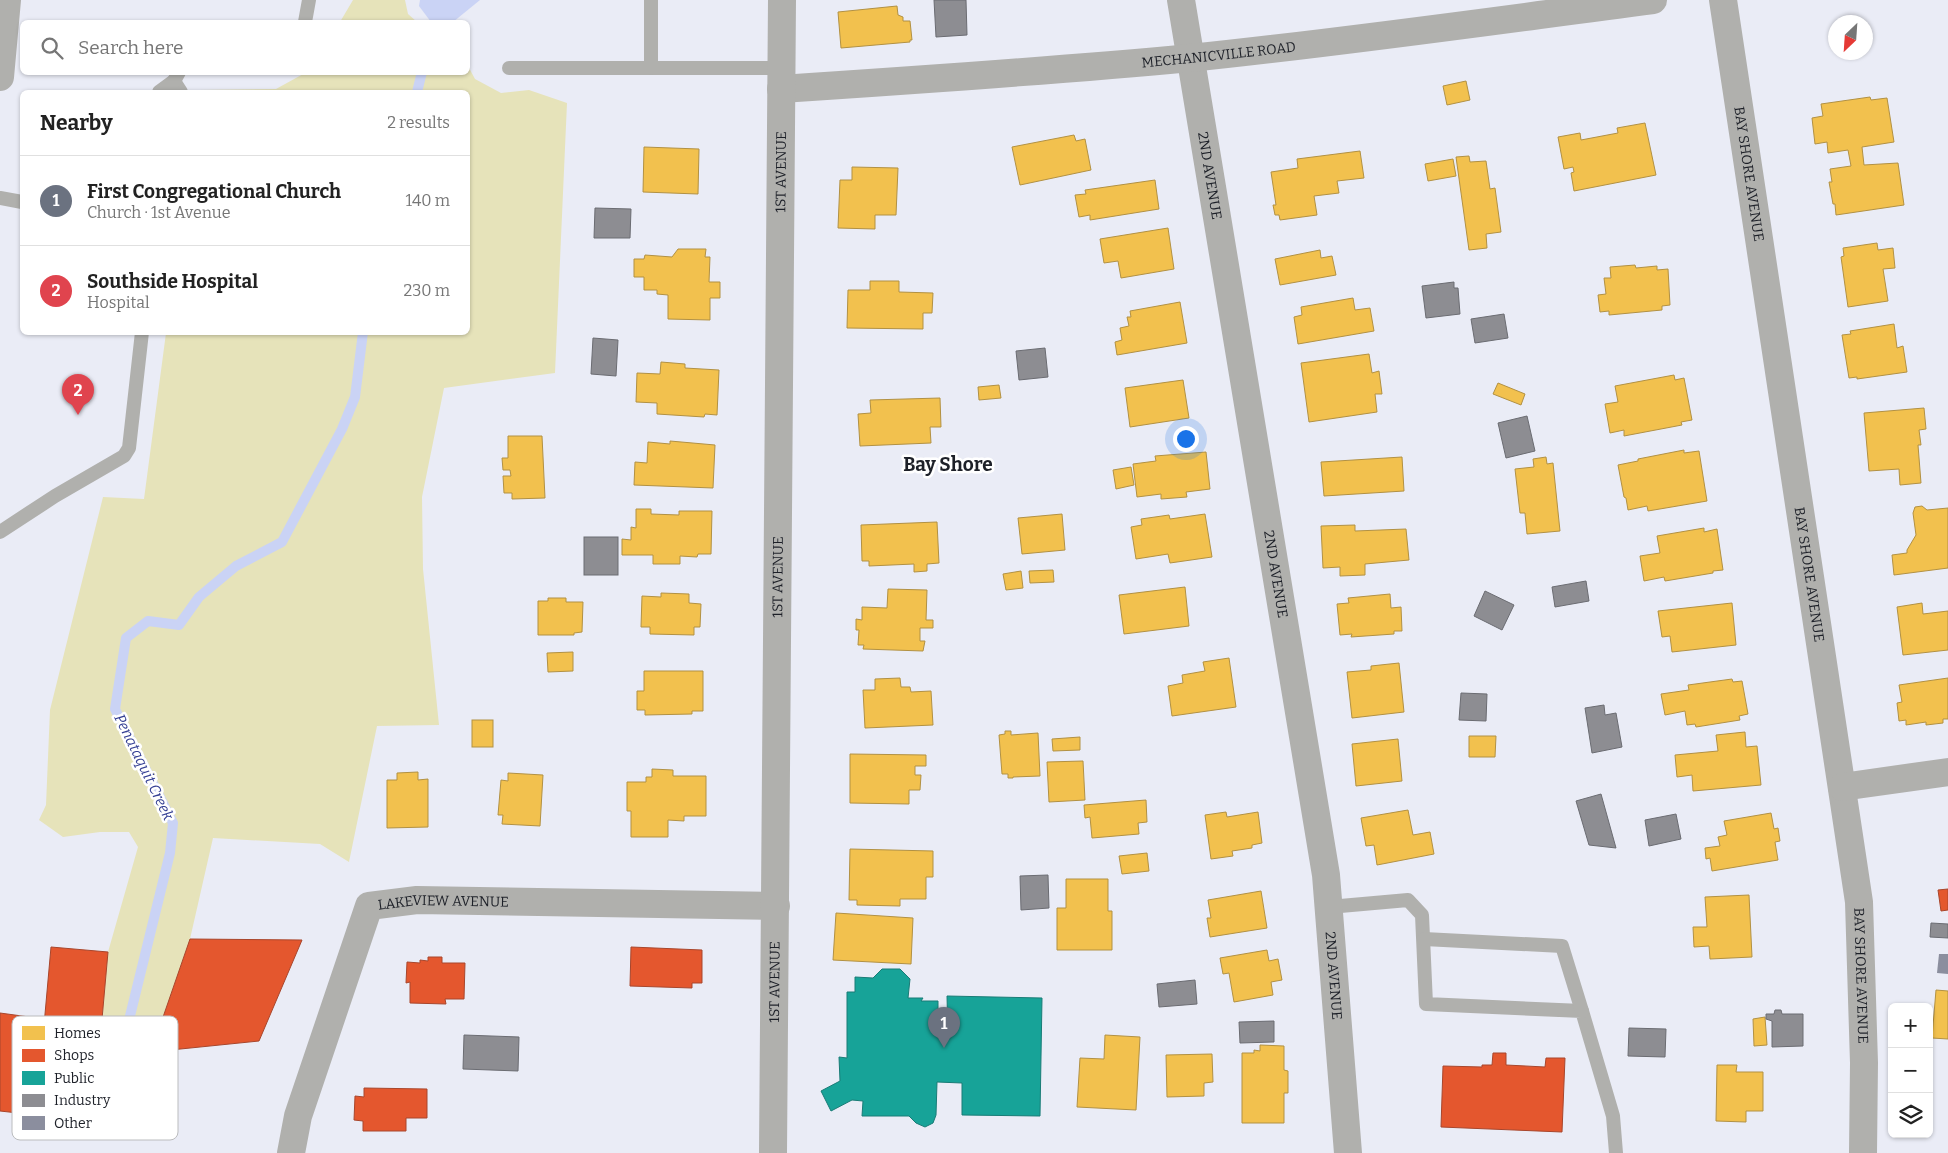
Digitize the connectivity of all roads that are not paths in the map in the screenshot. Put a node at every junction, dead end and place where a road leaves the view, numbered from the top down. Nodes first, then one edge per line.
1 (7, 0) edge
2 (309, 0) edge
3 (651, 0) edge
4 (782, 0) edge
5 (1181, 0) edge
6 (1653, 0) edge
7 (1723, 0) edge
8 (305, 20) edge
9 (1191, 58) junction
10 (508, 68) dead end
11 (651, 68) junction
12 (0, 77) edge
13 (782, 78) junction
14 (178, 82) edge
15 (163, 90) edge
16 (0, 198) edge
17 (20, 202) edge
18 (142, 335) edge
19 (0, 532) edge
20 (1948, 772) edge
21 (1842, 787) junction
22 (776, 906) junction
23 (1329, 907) junction
24 (1424, 939) junction
25 (1582, 1011) junction
26 (291, 1153) edge
27 (773, 1153) edge
28 (1348, 1153) edge
29 (1616, 1153) edge
30 (1863, 1153) edge

1 - 12 street
2 - 8 lane
3 - 11 lane
4 - 13 street, 1ST AVENUE
5 - 9 street, 2ND AVENUE
6 - 9 street, MECHANICVILLE ROAD
7 - 21 street, BAY SHORE AVENUE
9 - 13 street, MECHANICVILLE ROAD
9 - 23 street, 2ND AVENUE
10 - 11 lane
11 - 13 lane
13 - 22 street, 1ST AVENUE
14 - 15 lane
16 - 17 lane
18 - 19 lane
20 - 21 street
21 - 30 street, BAY SHORE AVENUE
22 - 26 street, LAKEVIEW AVENUE
22 - 27 street, 1ST AVENUE
23 - 24 lane
23 - 28 street, 2ND AVENUE
24 - 25 lane
24 - 25 lane
25 - 29 lane

